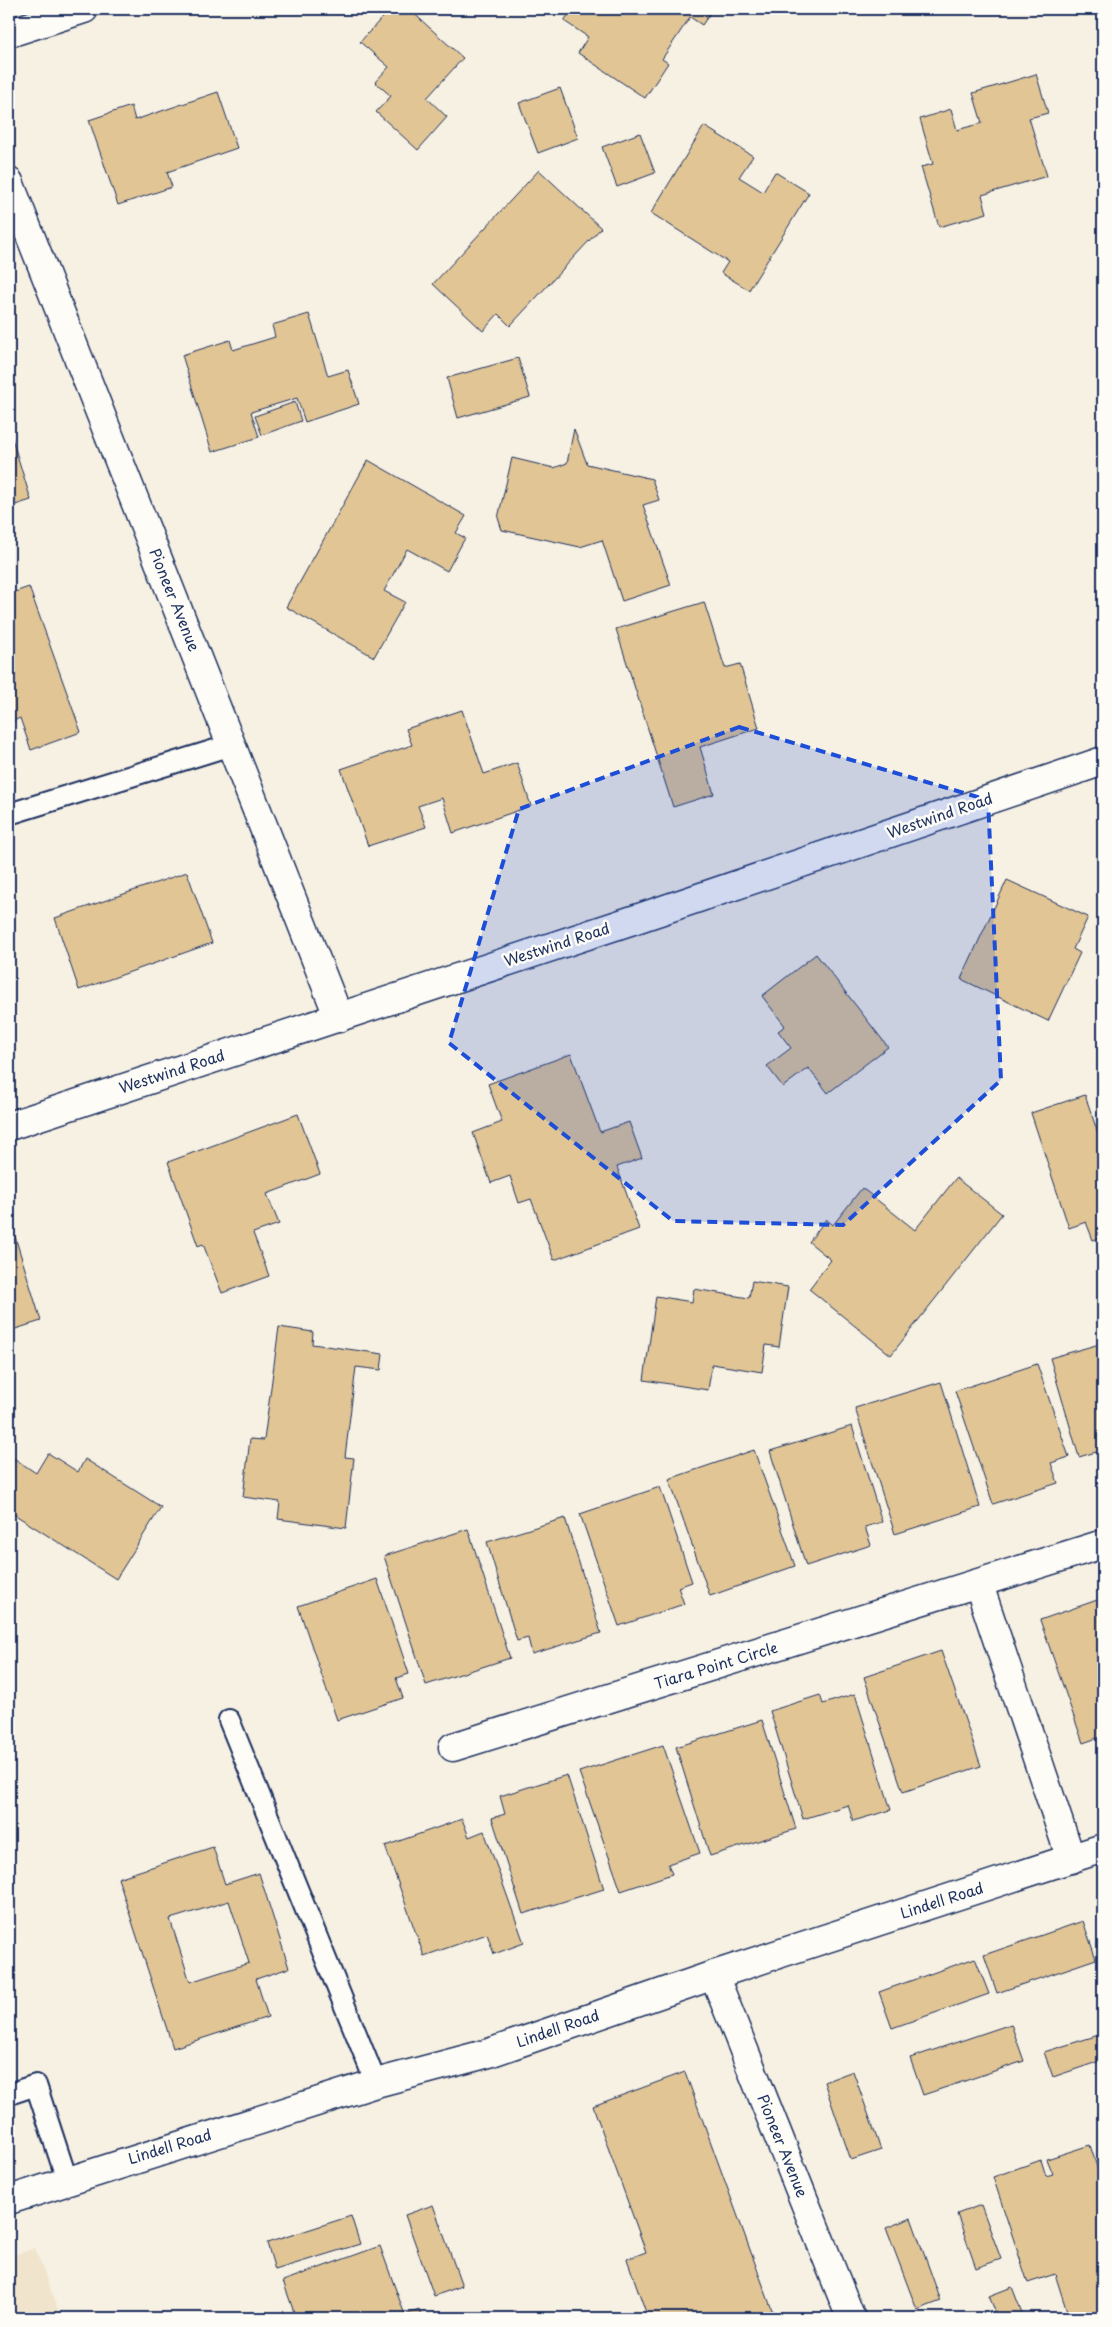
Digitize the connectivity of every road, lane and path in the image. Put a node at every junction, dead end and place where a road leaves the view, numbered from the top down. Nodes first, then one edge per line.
1 (84, 9) edge
2 (9, 33) edge
3 (9, 182) edge
4 (231, 745) junction
5 (1103, 760) edge
6 (9, 814) edge
7 (340, 1018) junction
8 (9, 1126) edge
9 (1103, 1544) edge
10 (979, 1584) junction
11 (229, 1720) dead end
12 (453, 1747) dead end
13 (1103, 1848) edge
14 (1071, 1859) junction
15 (714, 1974) junction
16 (376, 2083) junction
17 (9, 2094) edge
18 (67, 2180) junction
19 (9, 2200) edge
20 (851, 2318) edge

1 - 2 street
3 - 4 street, Pioneer Avenue
4 - 6 lane
4 - 7 street, Pioneer Avenue
5 - 7 street, Westwind Road
7 - 8 street, Westwind Road
9 - 10 street, Tiara Point Circle
10 - 12 street, Tiara Point Circle
10 - 14 street
11 - 16 lane
13 - 14 street, Lindell Road
14 - 15 street, Lindell Road
15 - 16 street, Lindell Road
15 - 20 street, Pioneer Avenue
16 - 18 street, Lindell Road
17 - 18 lane
18 - 19 street, Lindell Road

